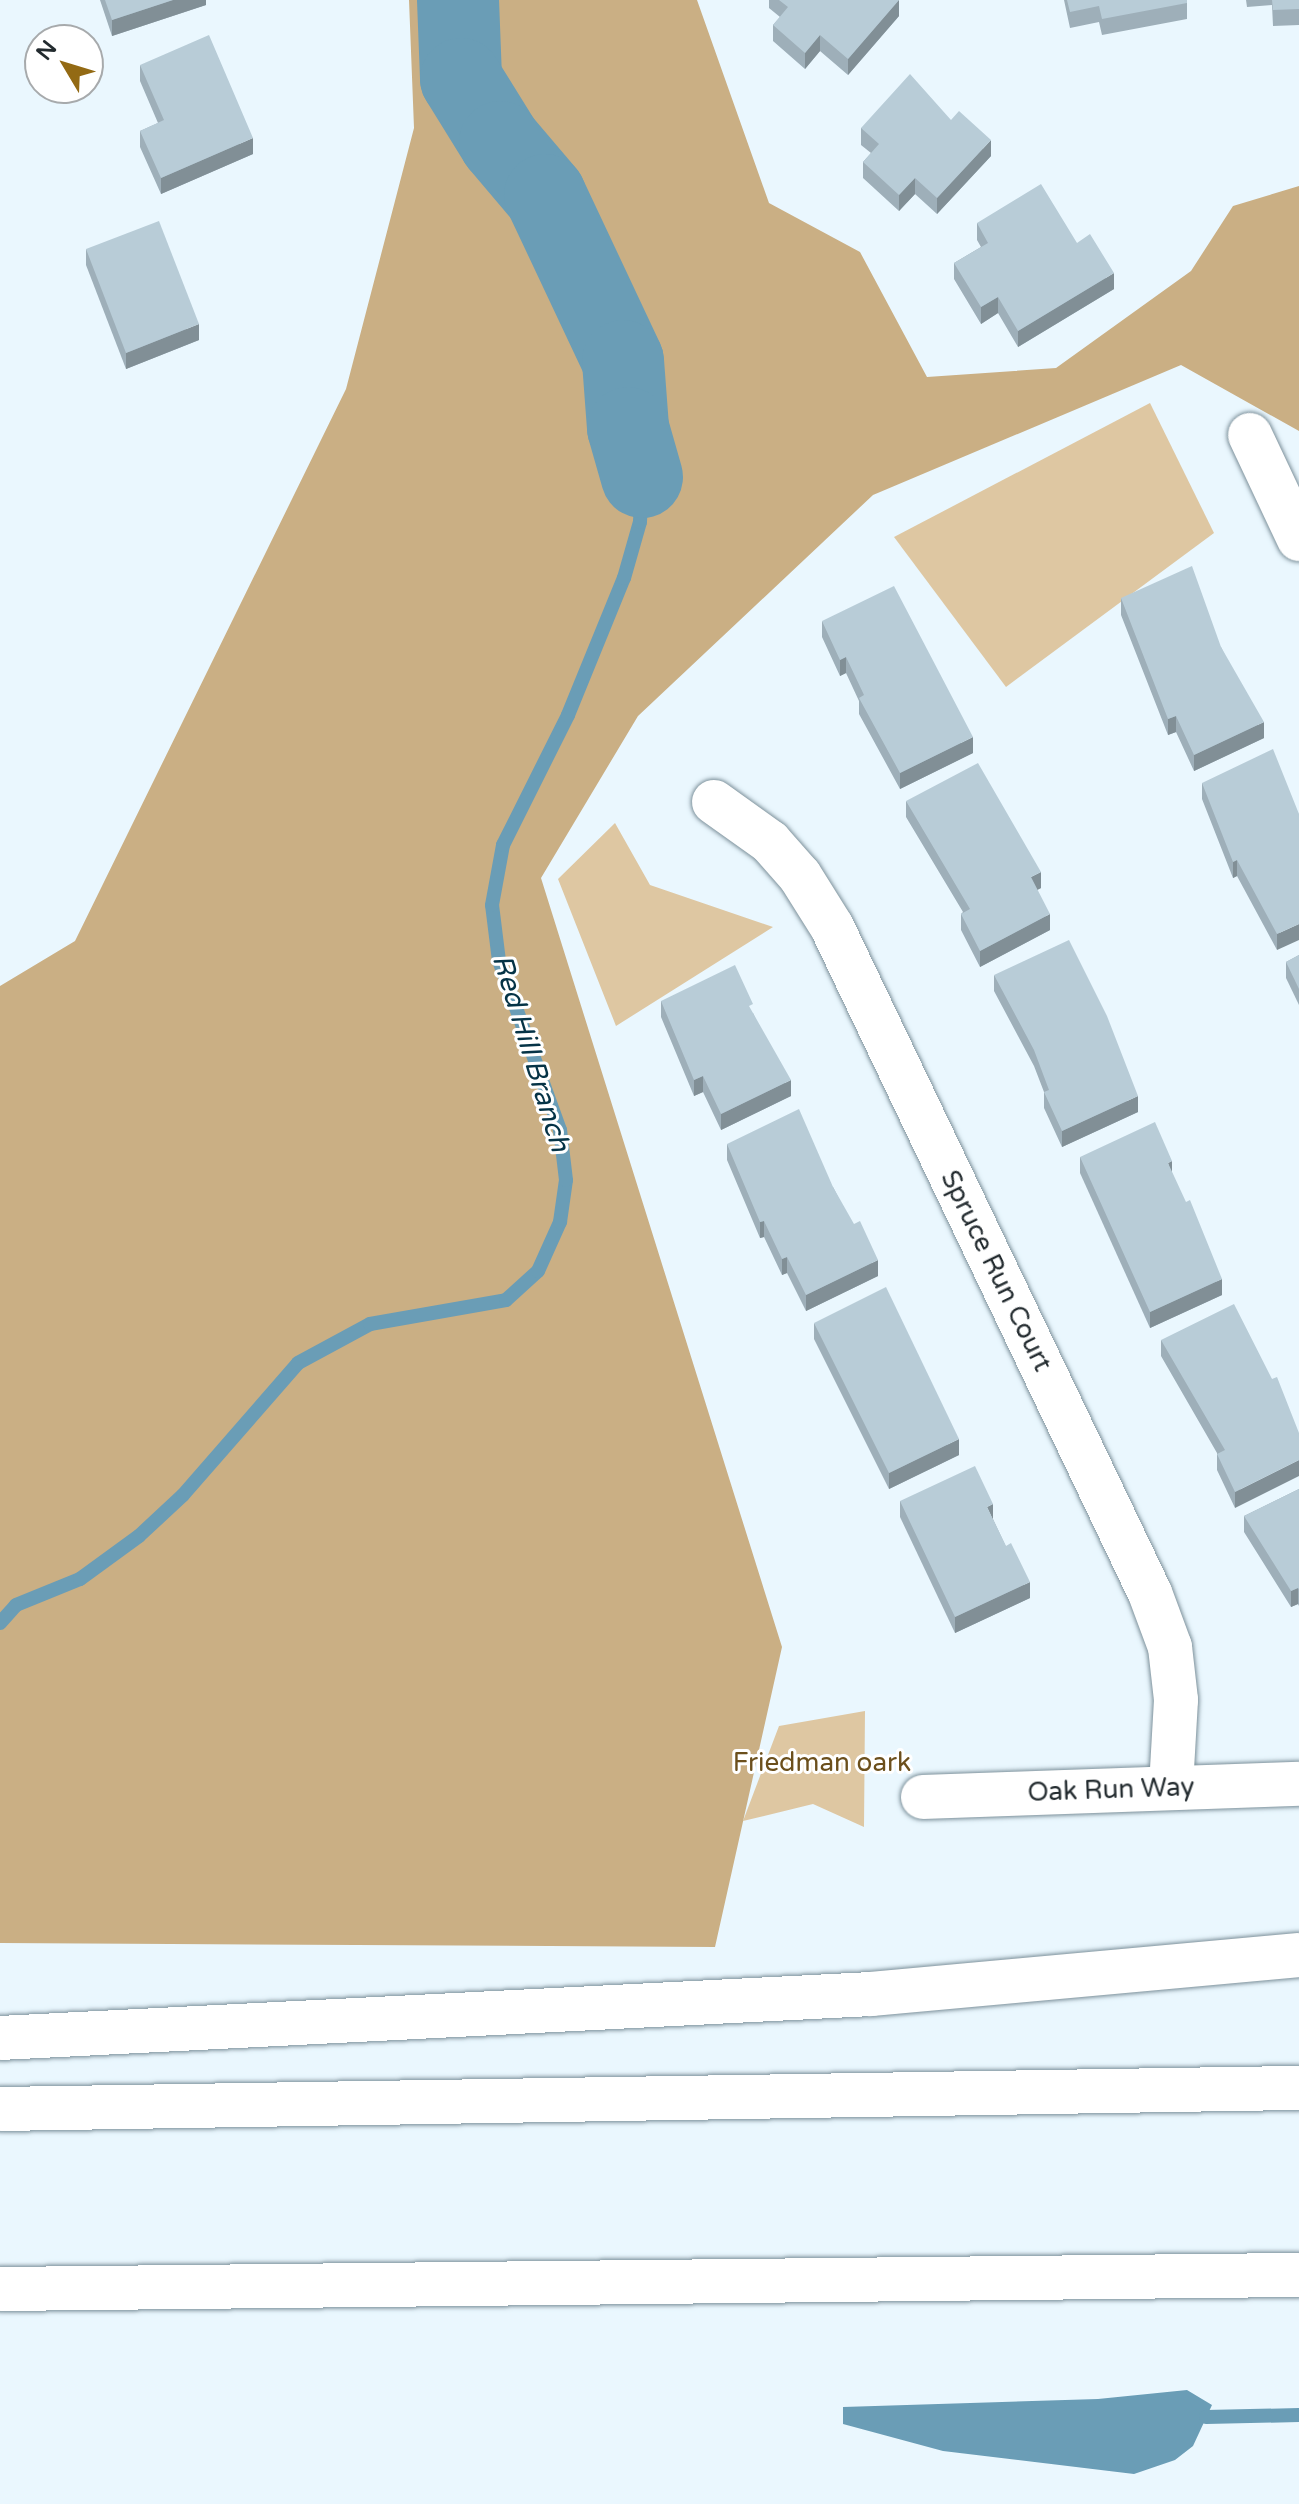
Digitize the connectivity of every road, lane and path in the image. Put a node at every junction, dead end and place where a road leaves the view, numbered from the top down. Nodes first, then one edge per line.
1 (1250, 435) dead end
2 (1299, 539) edge
3 (714, 802) dead end
4 (1299, 1784) edge
5 (1171, 1787) junction
6 (923, 1797) dead end
7 (1299, 1955) edge
8 (0, 2038) edge
9 (1299, 2088) edge
10 (0, 2109) edge
11 (1299, 2275) edge
12 (0, 2289) edge

1 - 2 main road
3 - 5 main road, Spruce Run Court
4 - 5 main road, Oak Run Way
5 - 6 main road, Oak Run Way
7 - 8 main road
9 - 10 main road
11 - 12 main road

